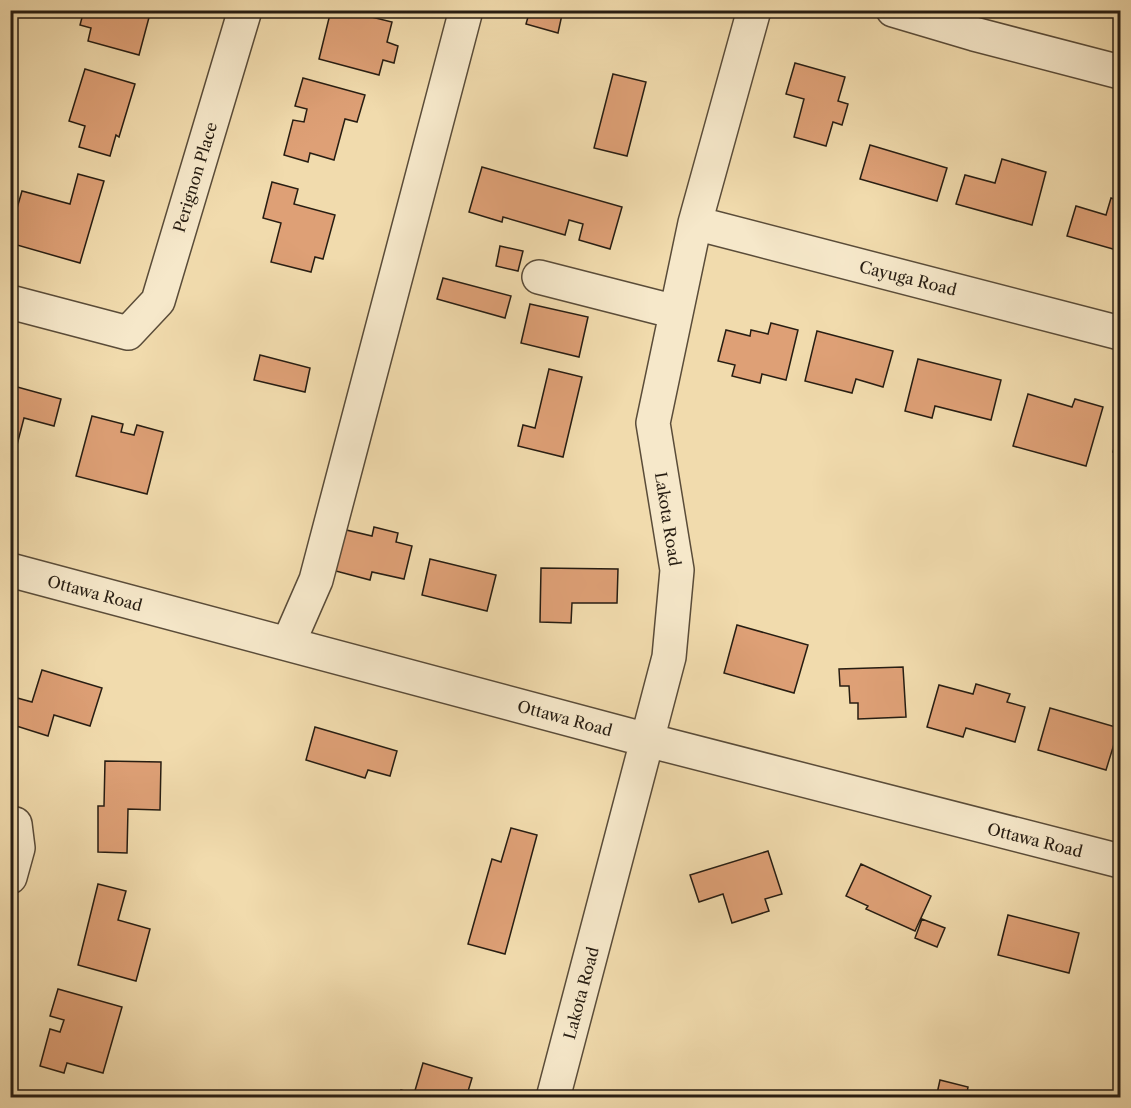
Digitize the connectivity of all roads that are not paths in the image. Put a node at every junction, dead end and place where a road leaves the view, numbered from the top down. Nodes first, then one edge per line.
1 (245, 10) edge
2 (466, 10) edge
3 (754, 10) edge
4 (893, 10) edge
5 (1120, 72) edge
6 (695, 223) junction
7 (539, 277) dead end
8 (10, 302) edge
9 (676, 312) junction
10 (1120, 333) edge
11 (10, 570) edge
12 (288, 644) junction
13 (647, 740) junction
14 (13, 823) edge
15 (1120, 861) edge
16 (10, 878) edge
17 (553, 1098) edge

1 - 8 street, Perignon Place
2 - 12 street
3 - 6 street, Lakota Road
4 - 5 street
6 - 9 street, Lakota Road
6 - 10 street, Cayuga Road
7 - 9 street
9 - 13 street, Lakota Road
11 - 12 street, Ottawa Road
12 - 13 street, Ottawa Road
13 - 15 street, Ottawa Road
13 - 17 street, Lakota Road
14 - 16 street

